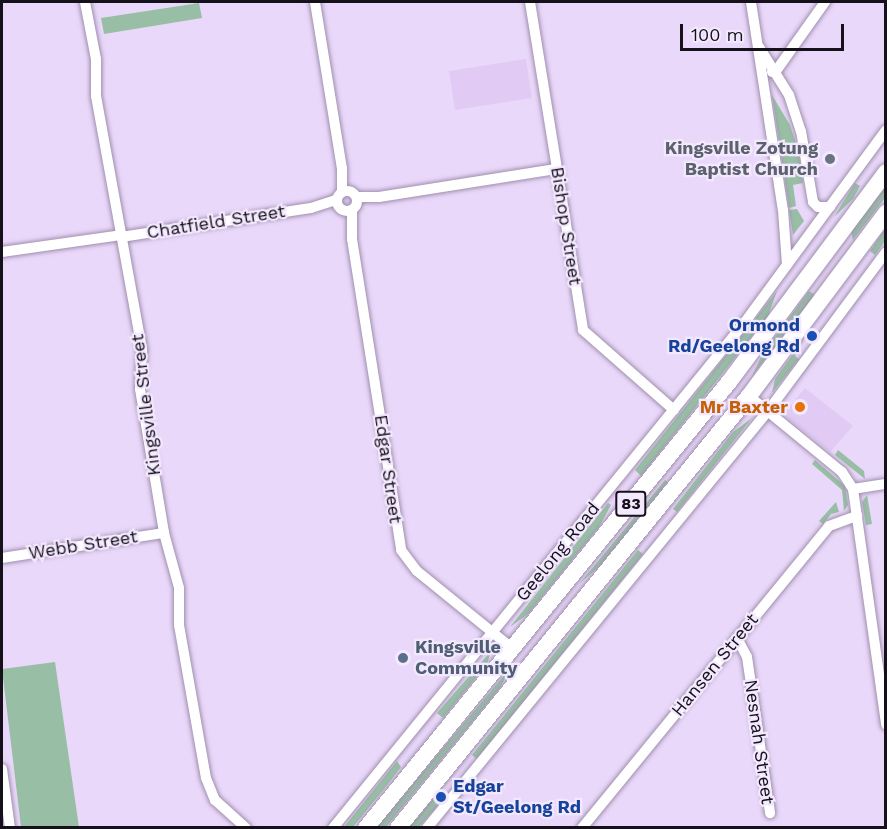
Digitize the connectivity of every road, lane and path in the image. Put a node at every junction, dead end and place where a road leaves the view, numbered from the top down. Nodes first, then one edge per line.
1 (86, 2) edge
2 (315, 2) edge
3 (530, 2) edge
4 (751, 2) edge
5 (825, 2) edge
6 (757, 44) junction
7 (776, 71) junction
8 (762, 73) junction
9 (885, 130) edge
10 (556, 169) junction
11 (885, 172) edge
12 (347, 202) junction
13 (830, 207) junction
14 (885, 213) edge
15 (121, 236) junction
16 (2, 252) edge
17 (885, 252) edge
18 (787, 266) junction
19 (729, 382) junction
20 (749, 396) junction
21 (674, 410) junction
22 (768, 411) junction
23 (885, 484) edge
24 (853, 489) junction
25 (856, 516) junction
26 (164, 533) junction
27 (2, 558) edge
28 (493, 633) junction
29 (737, 638) junction
30 (513, 649) junction
31 (532, 664) junction
32 (885, 725) edge
33 (2, 769) edge
34 (770, 813) dead end
35 (10, 828) edge
36 (246, 828) edge
37 (333, 828) edge
38 (366, 828) edge
39 (398, 828) edge
40 (427, 828) edge
41 (582, 828) edge

1 - 15 street, Kingsville Street
2 - 12 street, Edgar Street
3 - 10 street, Bishop Street
4 - 6 street
5 - 7 street
6 - 7 street
6 - 8 street
7 - 8 street
7 - 13 street
8 - 18 street
9 - 13 street, Geelong Road
10 - 12 street, Chatfield Street
10 - 21 street, Bishop Street
11 - 19 highway, Geelong Road / 83
12 - 15 street, Chatfield Street
12 - 28 street, Edgar Street
13 - 18 street, Geelong Road
14 - 20 highway, 83
15 - 16 street, Chatfield Street
15 - 26 street, Kingsville Street
17 - 22 street
18 - 21 street, Geelong Road
19 - 20 highway
19 - 30 highway, Geelong Road / 83
20 - 22 street
20 - 31 highway, 83
21 - 28 street, Geelong Road
22 - 24 street
22 - 40 street
23 - 24 street
24 - 25 street
25 - 29 street, Hansen Street
25 - 32 street
26 - 27 street, Webb Street
26 - 36 street, Kingsville Street
28 - 30 street, Edgar Street
28 - 37 street, Geelong Road
29 - 34 street, Nesnah Street
29 - 41 street, Hansen Street
30 - 31 highway
30 - 38 highway, Geelong Road / 83
31 - 39 highway, 83
33 - 35 street

